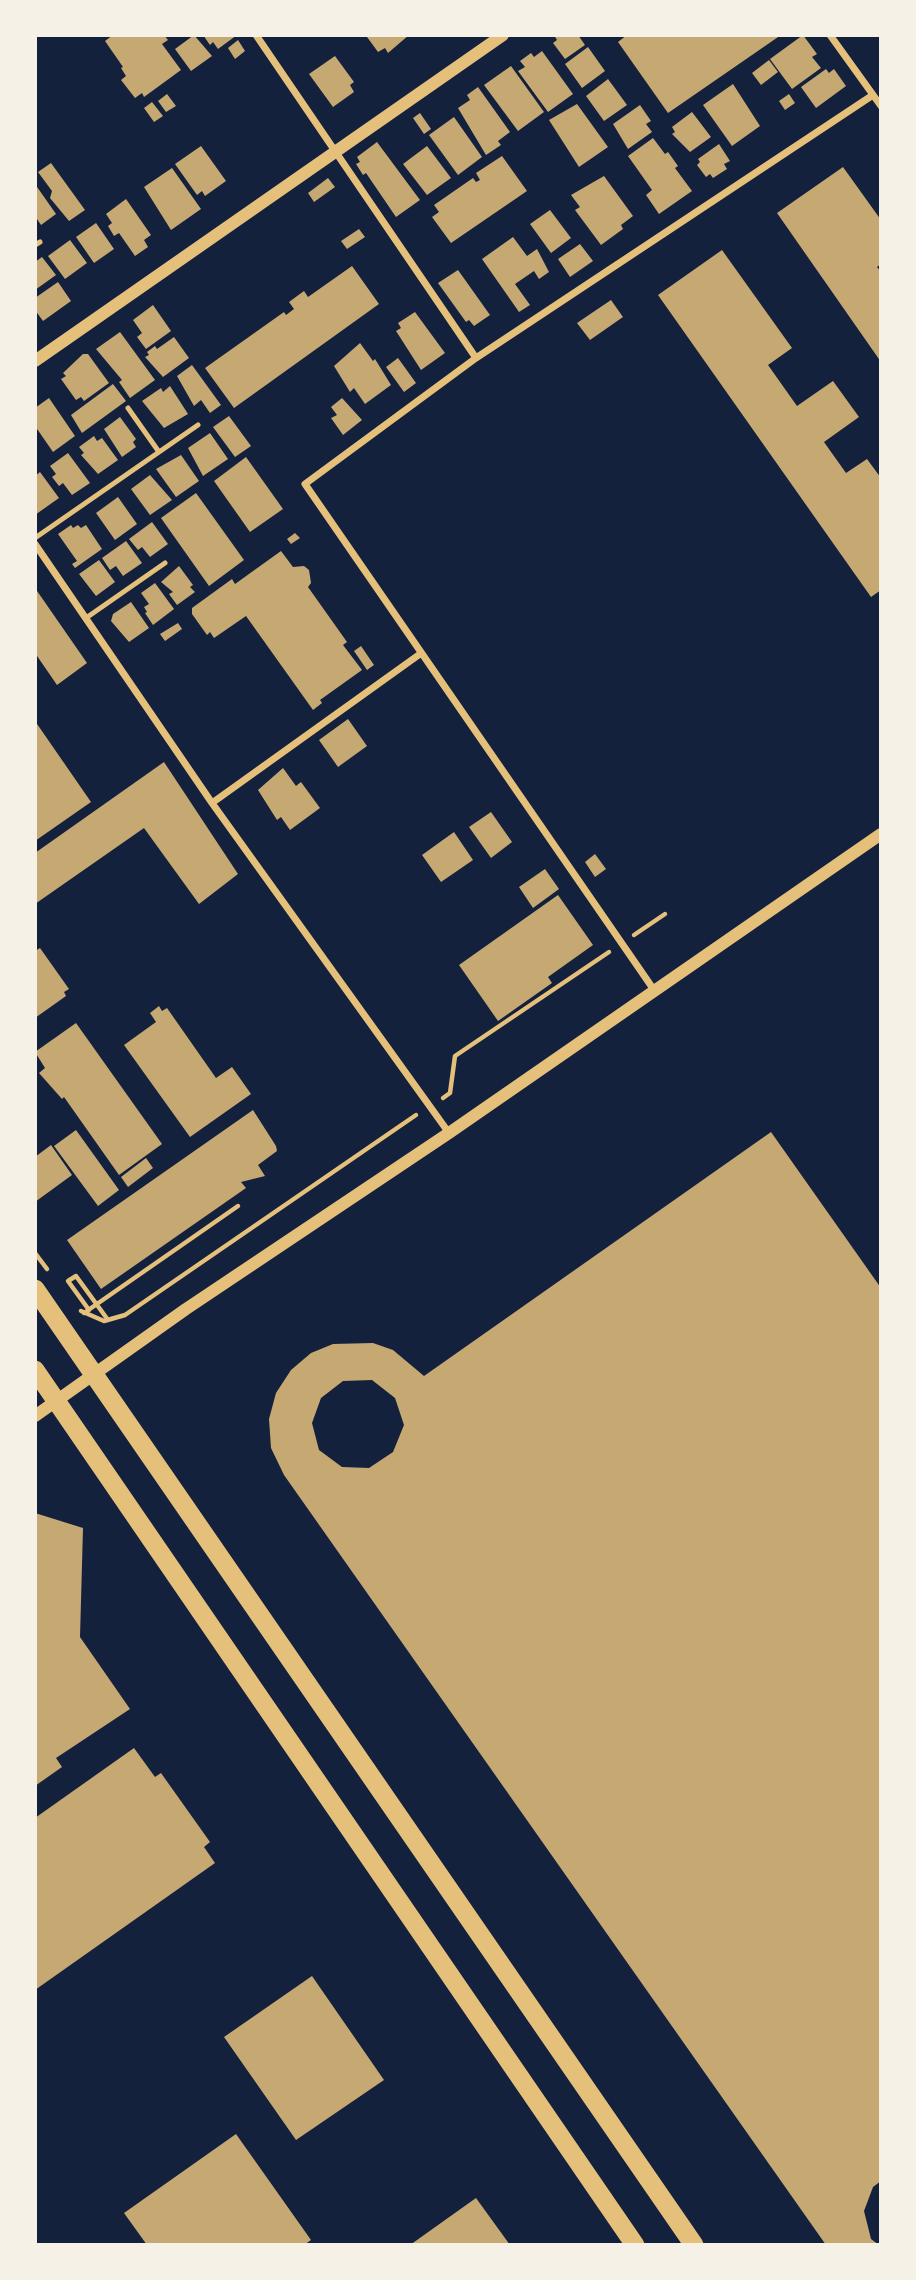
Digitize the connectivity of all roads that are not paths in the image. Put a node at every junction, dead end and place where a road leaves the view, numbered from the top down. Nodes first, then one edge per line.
1 (256, 35) edge
2 (503, 35) edge
3 (830, 35) edge
4 (873, 95) junction
5 (881, 106) edge
6 (338, 151) junction
7 (476, 358) junction
8 (35, 361) edge
9 (128, 408) dead end
10 (198, 425) dead end
11 (159, 452) junction
12 (35, 538) edge
13 (35, 544) edge
14 (164, 563) dead end
15 (86, 618) junction
16 (420, 654) junction
17 (212, 803) junction
18 (881, 834) edge
19 (654, 990) junction
20 (449, 1133) junction
21 (35, 1289) edge
22 (35, 1370) edge
23 (94, 1374) junction
24 (57, 1401) junction
25 (35, 1416) edge
26 (635, 2245) edge
27 (694, 2245) edge

1 - 6 street
2 - 6 street
3 - 4 street
4 - 5 street
4 - 7 street
6 - 7 street
6 - 8 street
7 - 16 street
9 - 11 lane
10 - 11 lane
11 - 12 lane
13 - 15 street
14 - 15 lane
15 - 17 street
16 - 17 street
16 - 19 street
17 - 20 street
18 - 19 street
19 - 20 street
20 - 23 street
21 - 23 highway
22 - 24 highway
23 - 24 street
23 - 27 highway
24 - 25 street
24 - 26 highway

